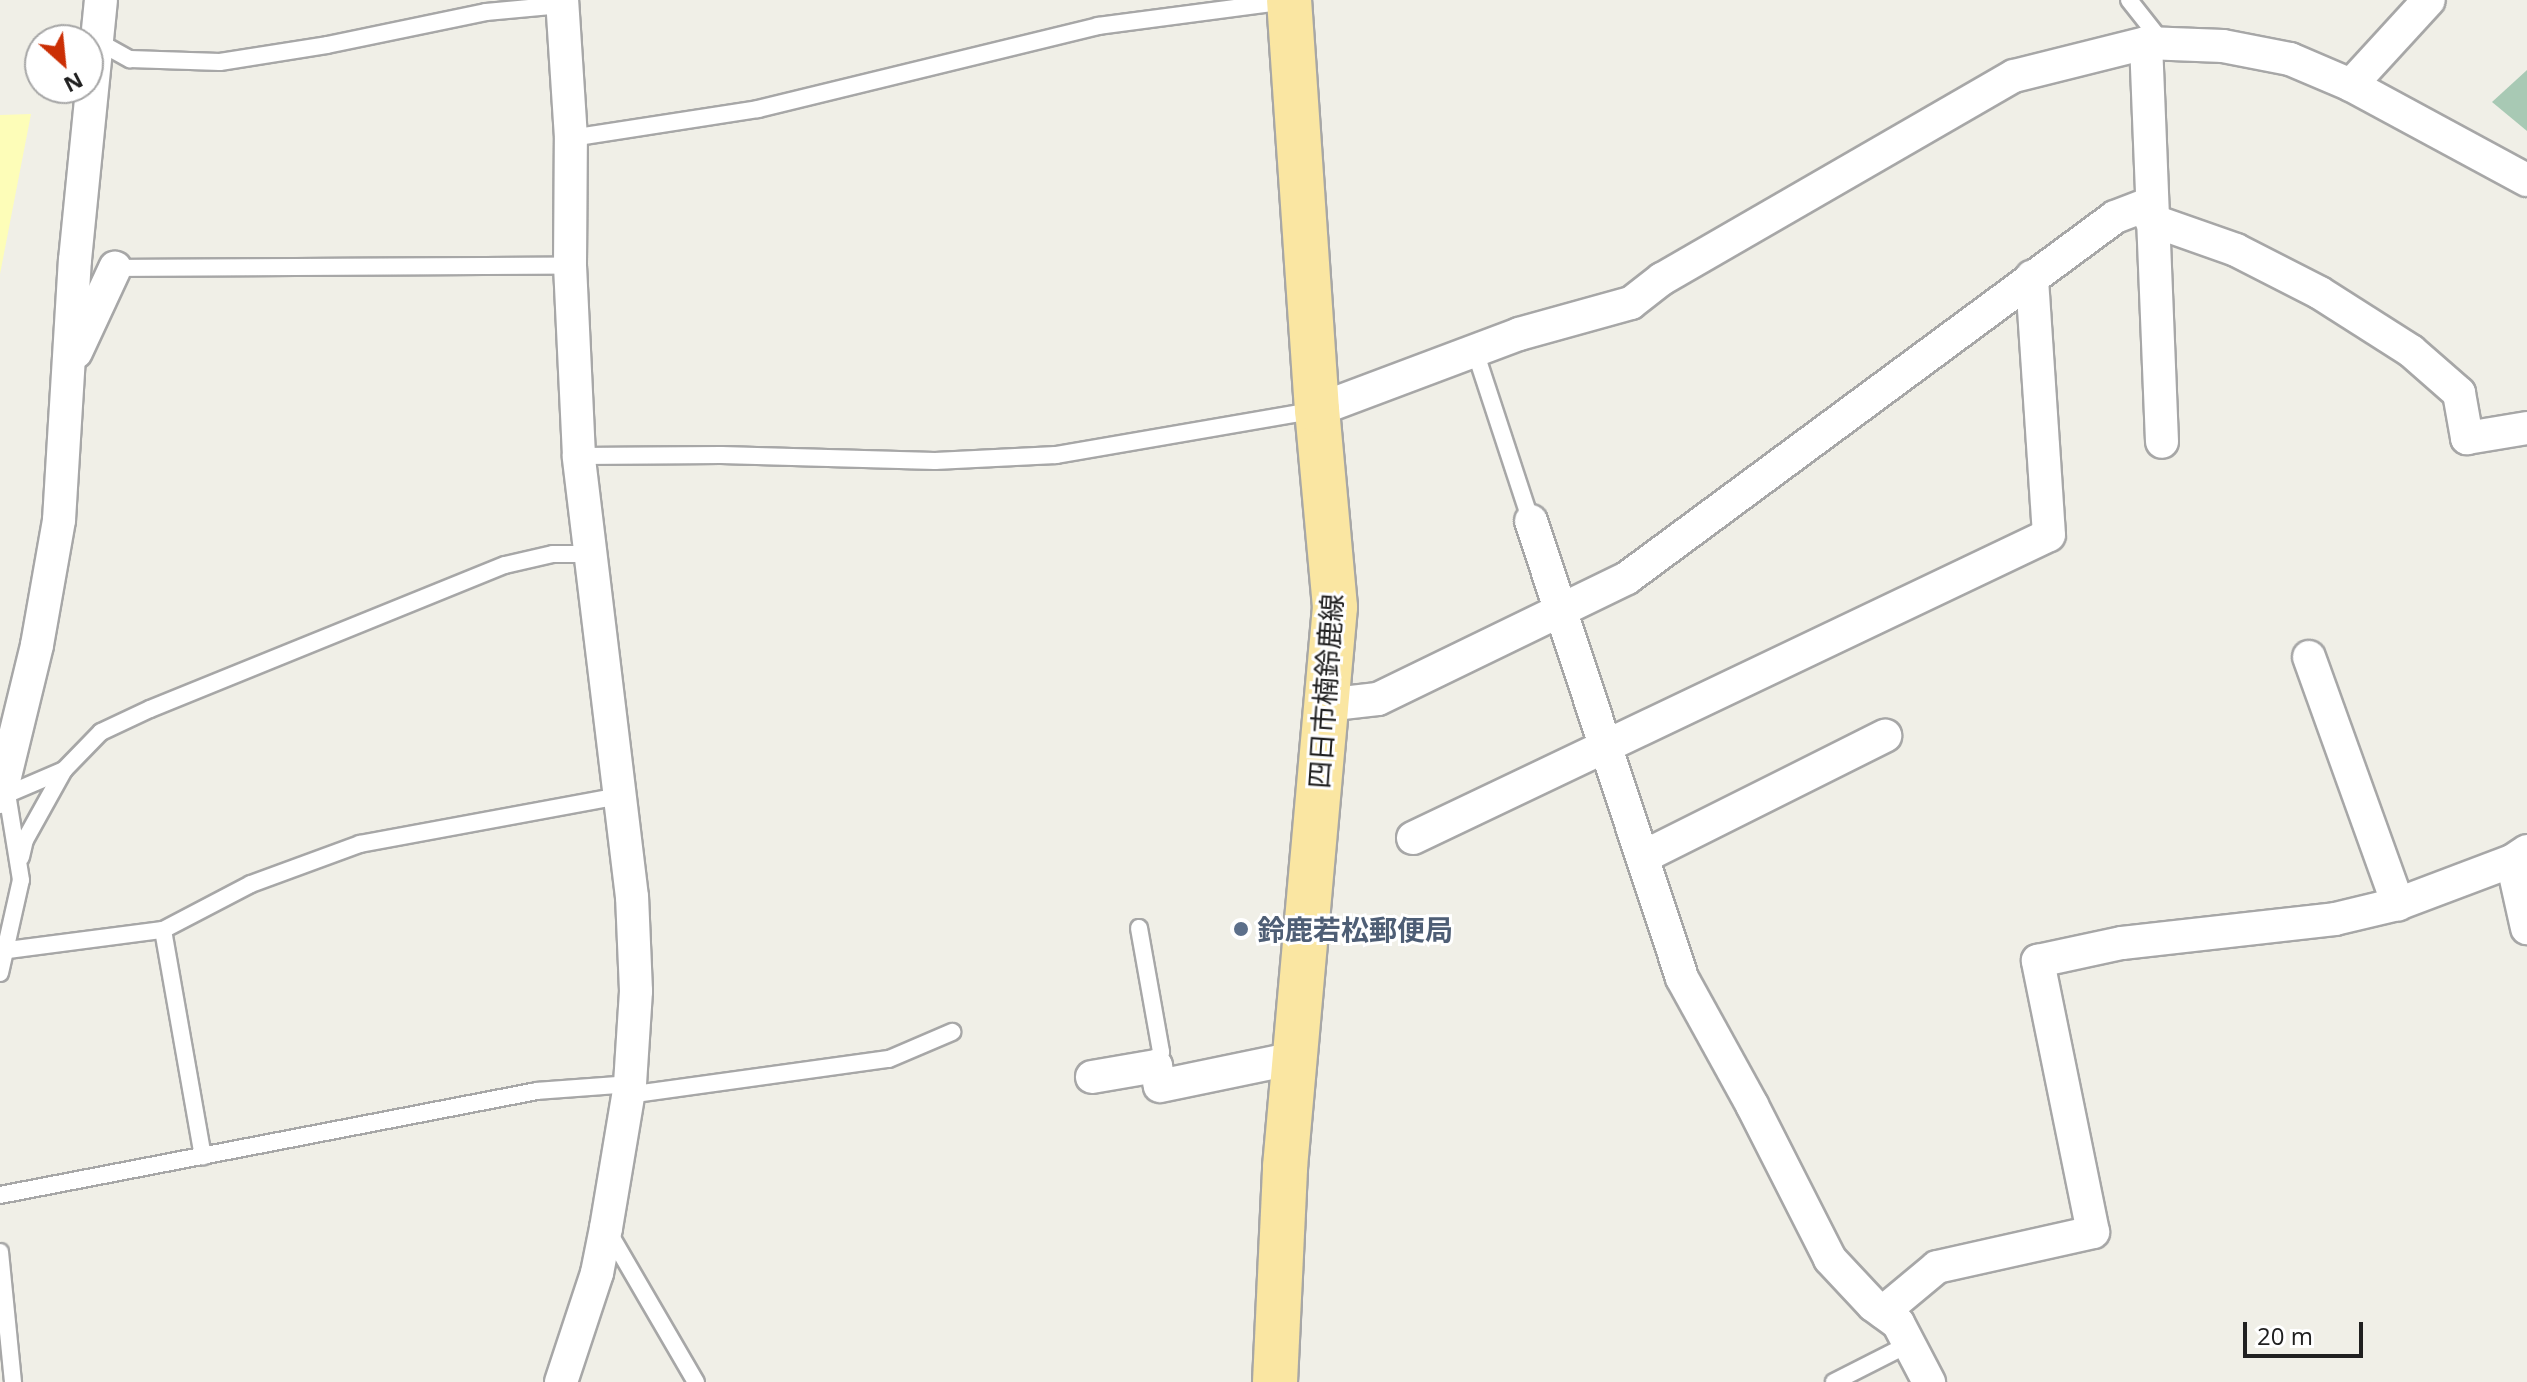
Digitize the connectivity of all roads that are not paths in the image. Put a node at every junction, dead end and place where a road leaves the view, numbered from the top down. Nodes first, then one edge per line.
1 (101, 0) edge
2 (1289, 0) edge
3 (2129, 0) edge
4 (2429, 0) edge
5 (562, 3) edge
6 (99, 24) edge
7 (2155, 43) junction
8 (104, 45) edge
9 (2351, 85) junction
10 (91, 104) edge
11 (571, 138) junction
12 (2527, 180) edge
13 (2151, 212) junction
14 (570, 266) junction
15 (115, 268) joint
16 (2032, 277) junction
17 (1475, 351) junction
18 (69, 368) junction
19 (1317, 410) junction
20 (2527, 428) edge
21 (2162, 442) dead end
22 (579, 456) junction
23 (1531, 521) joint
24 (589, 554) junction
25 (1562, 613) junction
26 (2309, 657) dead end
27 (1325, 705) junction
28 (1885, 736) dead end
29 (1605, 747) junction
30 (64, 770) junction
31 (2, 796) edge
32 (618, 796) junction
33 (1413, 838) dead end
34 (2519, 856) edge
35 (1643, 857) junction
36 (19, 862) junction
37 (2398, 904) junction
38 (1139, 928) dead end
39 (2527, 928) edge
40 (163, 930) junction
41 (8, 950) junction
42 (0, 973) edge
43 (952, 1032) dead end
44 (1295, 1058) junction
45 (1156, 1066) junction
46 (1092, 1077) dead end
47 (629, 1089) junction
48 (203, 1156) junction
49 (0, 1195) edge
50 (606, 1228) junction
51 (0, 1252) edge
52 (1883, 1312) junction
53 (1909, 1344) junction
54 (13, 1382) edge
55 (561, 1382) edge
56 (696, 1382) edge
57 (1275, 1382) edge
58 (1834, 1382) edge
59 (1929, 1382) edge

1 - 6 street
2 - 11 lane
2 - 19 main road, 四日市楠鈴鹿線
3 - 7 lane
4 - 9 street
5 - 8 lane
5 - 11 street
7 - 9 street
7 - 13 street
7 - 17 street
9 - 12 street
10 - 18 street
11 - 14 street
13 - 16 street
13 - 20 street
13 - 21 street
14 - 15 lane
14 - 22 street
15 - 18 street
16 - 25 street
16 - 29 street
17 - 19 street
17 - 23 lane
18 - 31 street
19 - 22 lane
19 - 27 main road, 四日市楠鈴鹿線
22 - 24 street
23 - 25 street
24 - 30 lane
24 - 32 street
25 - 27 street
25 - 29 street
26 - 37 street
27 - 44 main road, 四日市楠鈴鹿線
28 - 35 street
29 - 33 street
29 - 35 street
30 - 31 lane
30 - 36 lane
31 - 36 lane
32 - 40 lane
32 - 47 street
34 - 37 street
34 - 39 street
35 - 52 street
36 - 41 lane
37 - 52 street
38 - 45 lane
40 - 41 lane
40 - 48 lane
41 - 42 lane
43 - 47 lane
44 - 45 street
44 - 57 main road, 四日市楠鈴鹿線
45 - 46 street
47 - 48 lane
47 - 50 street
48 - 49 lane
50 - 55 street
50 - 56 lane
51 - 54 lane
52 - 53 street
53 - 58 lane
53 - 59 street

